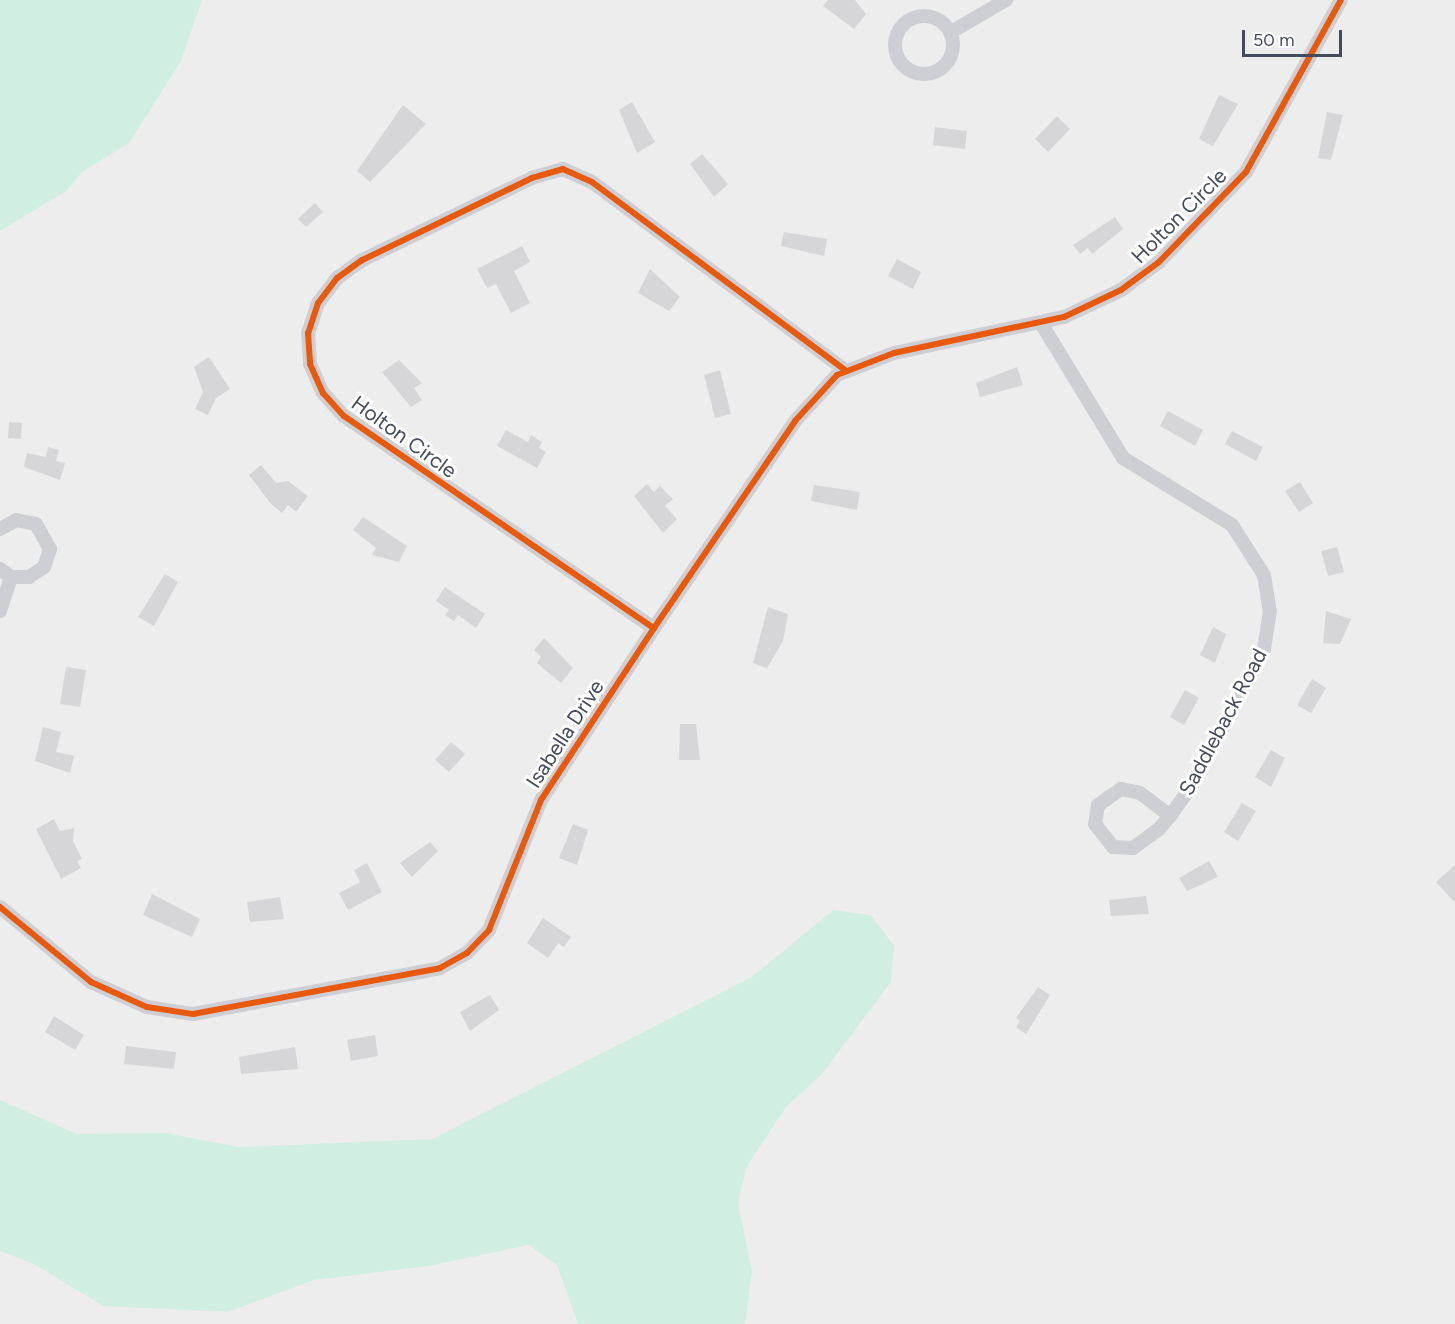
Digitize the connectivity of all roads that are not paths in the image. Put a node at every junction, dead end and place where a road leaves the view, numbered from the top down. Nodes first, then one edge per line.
1 (1006, 0) edge
2 (1341, 0) edge
3 (951, 32) junction
4 (1041, 323) junction
5 (844, 370) junction
6 (0, 529) edge
7 (5, 573) edge
8 (0, 611) edge
9 (654, 628) junction
10 (1170, 816) junction
11 (0, 907) edge

1 - 3 street
2 - 4 street, Holton Circle
3 - 3 street
4 - 5 street, Holton Circle
4 - 10 street, Saddleback Road
5 - 9 street, Holton Circle
5 - 9 street, Holton Circle
6 - 7 street
7 - 8 street
9 - 11 street, Isabella Drive
10 - 10 street, Saddleback Road

